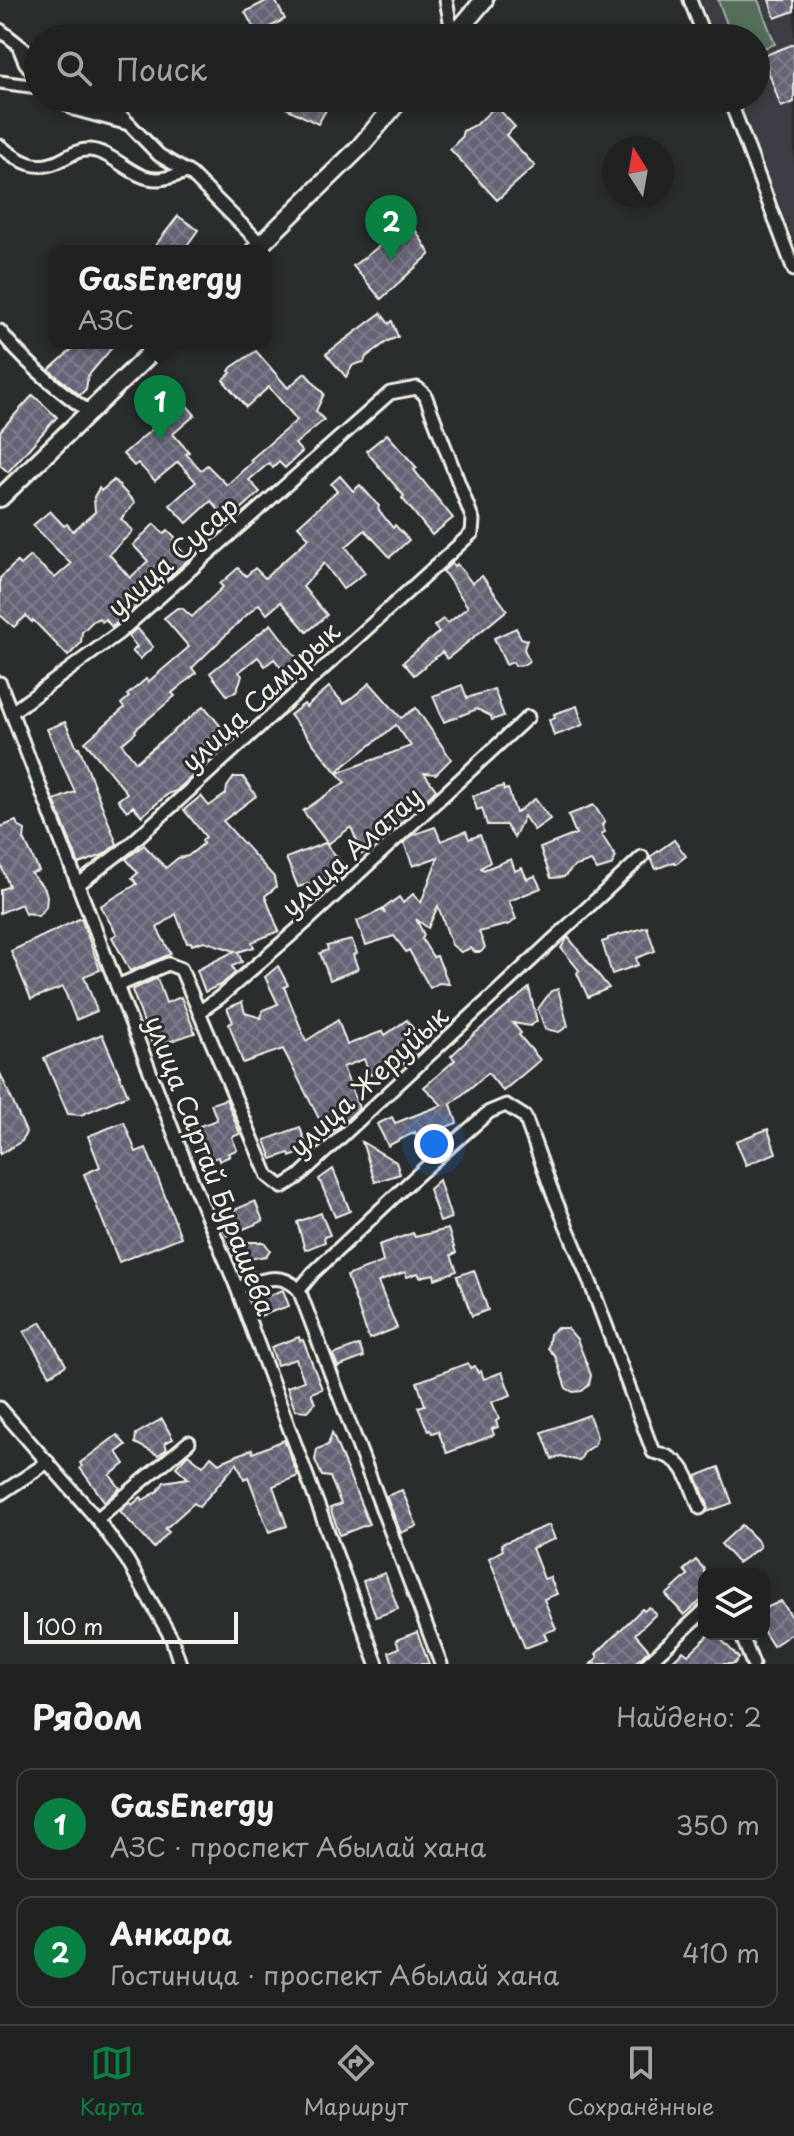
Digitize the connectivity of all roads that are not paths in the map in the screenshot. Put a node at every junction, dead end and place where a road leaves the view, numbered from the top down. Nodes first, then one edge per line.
1 (446, 0) edge
2 (484, 0) edge
3 (690, 0) edge
4 (450, 24) edge
5 (463, 24) edge
6 (699, 24) edge
7 (0, 30) edge
8 (17, 43) junction
9 (24, 49) edge
10 (24, 60) edge
11 (0, 82) edge
12 (24, 85) edge
13 (85, 112) edge
14 (118, 112) edge
15 (389, 112) edge
16 (734, 112) edge
17 (130, 124) junction
18 (0, 146) edge
19 (188, 172) junction
20 (256, 245) edge
21 (260, 245) edge
22 (794, 270) edge
23 (0, 331) edge
24 (155, 349) edge
25 (89, 412) junction
26 (0, 498) edge
27 (467, 537) joint
28 (0, 683) edge
29 (12, 712) junction
30 (528, 717) dead end
31 (642, 857) dead end
32 (79, 884) junction
33 (117, 986) junction
34 (199, 1012) junction
35 (237, 1288) junction
36 (299, 1290) junction
37 (0, 1408) edge
38 (189, 1442) dead end
39 (48, 1462) junction
40 (0, 1494) edge
41 (700, 1508) dead end
42 (97, 1519) junction
43 (698, 1617) edge
44 (743, 1640) edge
45 (174, 1662) edge
46 (377, 1664) edge
47 (441, 1664) edge
48 (647, 1664) edge
49 (753, 1664) edge

1 - 4 street
2 - 5 main road
3 - 6 street
7 - 8 street
8 - 9 street
8 - 10 street
11 - 12 street
13 - 17 street
14 - 17 street
15 - 21 main road
16 - 22 street
17 - 19 street
18 - 19 street
19 - 20 street
23 - 25 street
24 - 25 main road
25 - 26 main road
27 - 29 street, улица Сусар
27 - 32 street, улица Самурык
28 - 29 street, улица Сартай Бурашева
29 - 32 street, улица Сартай Бурашева
30 - 34 street, улица Алатау
31 - 34 street, улица Жеруйык
32 - 33 street, улица Сартай Бурашева
33 - 34 street, улица Жеруйык
33 - 35 street, улица Сартай Бурашева
35 - 36 street
35 - 46 street, улица Сартай Бурашева
36 - 41 street
36 - 47 street
37 - 39 street
38 - 42 street
39 - 40 street
39 - 42 street
42 - 45 street
43 - 48 street
44 - 49 street

